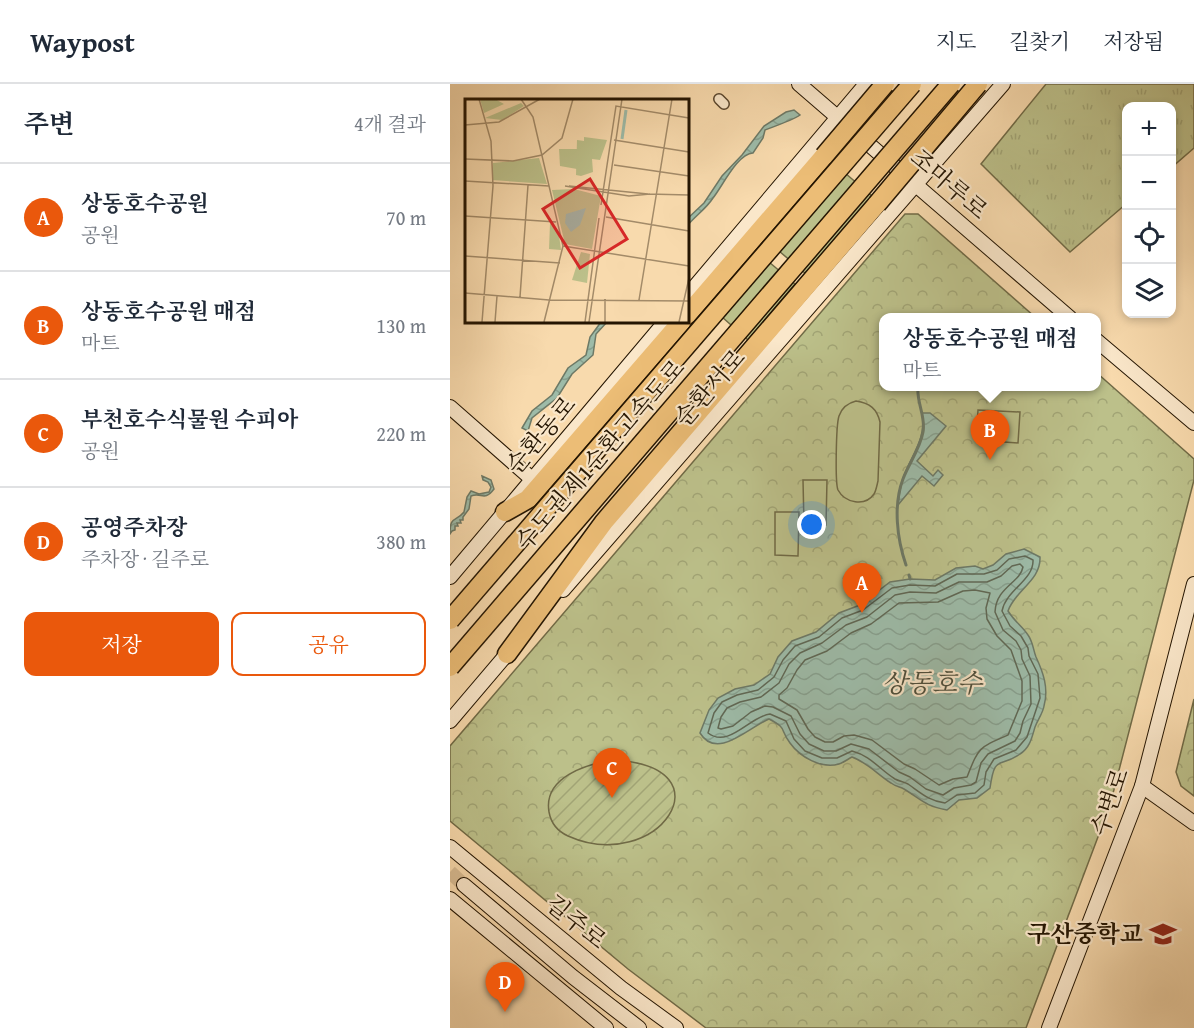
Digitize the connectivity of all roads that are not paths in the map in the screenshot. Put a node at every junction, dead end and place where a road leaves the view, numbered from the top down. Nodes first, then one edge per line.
1 (799, 84) edge
2 (866, 84) edge
3 (885, 84) edge
4 (912, 84) edge
5 (951, 84) edge
6 (978, 84) edge
7 (1003, 84) edge
8 (837, 118) junction
9 (915, 184) junction
10 (688, 295) edge
11 (1064, 313) edge
12 (688, 314) edge
13 (665, 322) edge
14 (681, 322) edge
15 (1101, 344) edge
16 (450, 407) edge
17 (1194, 423) edge
18 (533, 480) junction
19 (506, 512) junction
20 (450, 577) edge
21 (1194, 584) edge
22 (450, 620) edge
23 (507, 654) junction
24 (450, 667) edge
25 (450, 721) edge
26 (1142, 786) junction
27 (1194, 823) edge
28 (450, 847) edge
29 (464, 885) tunnel mouth
30 (450, 899) edge
31 (606, 1028) edge
32 (639, 1028) edge
33 (676, 1028) edge
34 (1049, 1028) edge

1 - 8 street, 조마루로
2 - 8 street
3 - 12 highway, bridge
4 - 22 highway, 수도권제1순환고속도로, bridge
5 - 24 highway, 수도권제1순환고속도로, bridge
6 - 23 highway, bridge
7 - 9 street, 순환서로
8 - 9 street, 조마루로
8 - 10 street
9 - 11 street, 조마루로
9 - 23 street, 순환서로
13 - 18 street, 순환동로
14 - 19 highway
15 - 17 street
16 - 18 street
18 - 19 street, 순환동로
19 - 20 street, 순환동로
21 - 26 street, 수변로
23 - 25 street, 순환서로
26 - 27 street
26 - 34 street, 수변로
28 - 33 street, 길주로
29 - 32 street, 길주로
30 - 31 street

